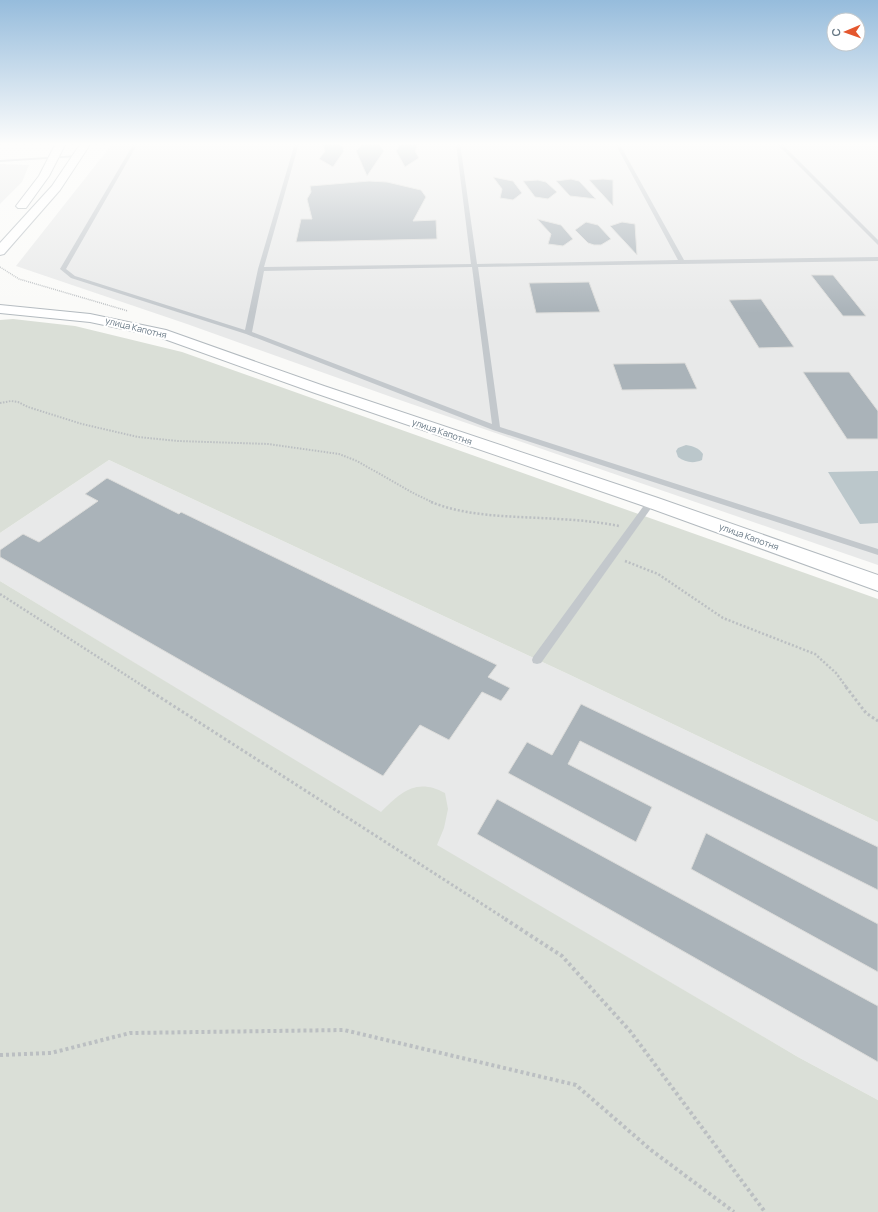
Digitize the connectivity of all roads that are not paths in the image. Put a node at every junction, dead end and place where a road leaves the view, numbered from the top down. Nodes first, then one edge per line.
1 (27, 200) edge
2 (46, 200) edge
3 (103, 200) edge
4 (281, 200) edge
5 (466, 200) edge
6 (648, 200) edge
7 (835, 200) edge
8 (16, 213) dead end
9 (878, 243) edge
10 (0, 252) edge
11 (878, 259) edge
12 (682, 262) junction
13 (475, 266) junction
14 (261, 269) junction
15 (0, 309) edge
16 (248, 333) junction
17 (496, 428) junction
18 (651, 502) junction
19 (878, 552) edge
20 (878, 583) edge
21 (537, 660) dead end

1 - 8 main road
2 - 10 main road
3 - 16 lane
4 - 14 lane
5 - 13 lane
6 - 12 lane
7 - 9 lane
11 - 12 lane
12 - 13 lane
13 - 14 lane
13 - 17 lane
14 - 16 lane
15 - 18 main road, улица Капотня
16 - 17 lane
17 - 19 lane
18 - 20 main road, улица Капотня
18 - 21 lane

